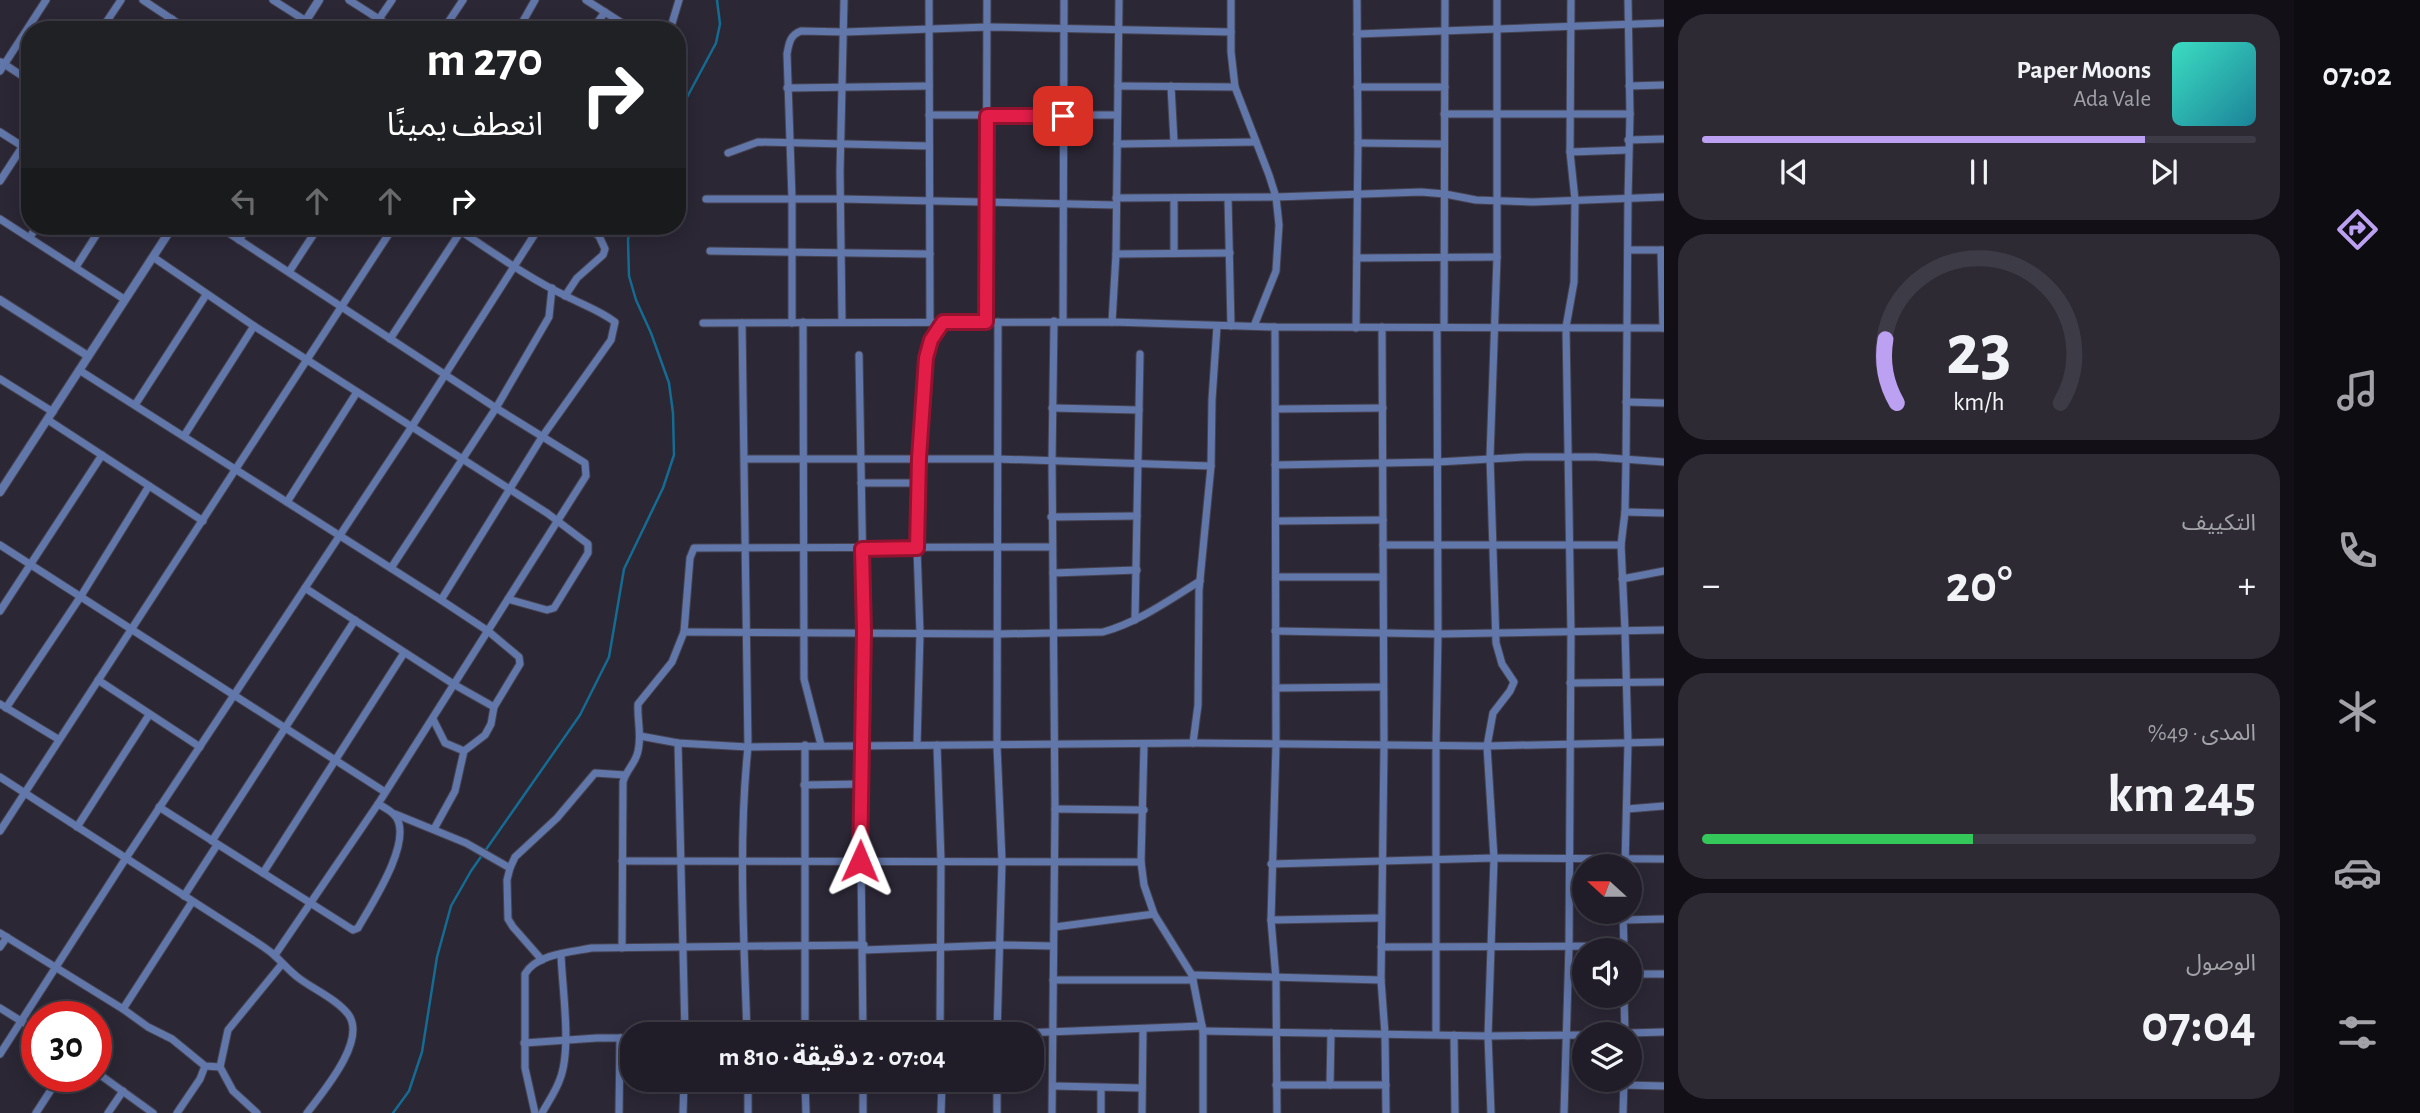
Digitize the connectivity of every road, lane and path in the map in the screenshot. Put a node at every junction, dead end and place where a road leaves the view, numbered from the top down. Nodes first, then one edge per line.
1 (46, 0) edge
2 (121, 0) edge
3 (143, 0) edge
4 (273, 0) edge
5 (319, 0) edge
6 (349, 0) edge
7 (392, 0) edge
8 (463, 0) edge
9 (536, 0) edge
10 (586, 0) edge
11 (679, 0) edge
12 (844, 0) edge
13 (929, 0) edge
14 (988, 0) edge
15 (1063, 0) edge
16 (1119, 0) edge
17 (1231, 0) edge
18 (1357, 0) edge
19 (1445, 0) edge
20 (1497, 0) edge
21 (1571, 0) edge
22 (1628, 0) edge
23 (604, 12) junction
24 (172, 19) joint
25 (379, 19) junction
26 (32, 21) edge
27 (107, 21) edge
28 (175, 21) edge
29 (306, 21) joint
30 (382, 21) edge
31 (449, 21) edge
32 (523, 21) edge
33 (598, 21) edge
34 (618, 21) edge
35 (673, 21) edge
36 (1664, 23) edge
37 (1628, 24) junction
38 (988, 27) junction
39 (1498, 27) junction
40 (1570, 27) junction
41 (928, 28) junction
42 (1064, 29) junction
43 (1119, 29) junction
44 (1445, 31) junction
45 (845, 32) junction
46 (1231, 32) junction
47 (1357, 34) junction
48 (21, 37) edge
49 (1, 66) edge
50 (21, 77) edge
51 (1664, 85) edge
52 (929, 86) junction
53 (1118, 86) junction
54 (1171, 86) junction
55 (1629, 86) junction
56 (1445, 87) junction
57 (787, 88) junction
58 (843, 88) junction
59 (1235, 88) junction
60 (1357, 88) junction
61 (1444, 114) junction
62 (1498, 114) junction
63 (1571, 114) junction
64 (1630, 114) junction
65 (929, 115) junction
66 (987, 116) junction
67 (1063, 116) junction
68 (1118, 116) junction
69 (0, 132) edge
70 (1664, 139) edge
71 (1629, 140) junction
72 (1174, 142) junction
73 (1256, 142) junction
74 (790, 143) junction
75 (841, 143) junction
76 (1358, 143) junction
77 (1117, 144) junction
78 (1444, 144) junction
79 (21, 145) edge
80 (929, 146) junction
81 (21, 148) edge
82 (1628, 150) junction
83 (1570, 152) junction
84 (728, 153) dead end
85 (0, 181) edge
86 (1356, 194) junction
87 (1445, 194) junction
88 (1276, 197) junction
89 (1664, 197) edge
90 (1174, 198) junction
91 (1228, 198) junction
92 (1628, 198) junction
93 (706, 199) dead end
94 (792, 199) junction
95 (841, 199) junction
96 (1575, 200) junction
97 (929, 201) junction
98 (1116, 202) junction
99 (1497, 202) junction
100 (986, 203) junction
101 (1062, 204) junction
102 (0, 219) edge
103 (21, 232) edge
104 (27, 235) edge
105 (96, 235) edge
106 (167, 235) edge
107 (232, 235) edge
108 (243, 235) edge
109 (313, 235) edge
110 (388, 235) edge
111 (458, 235) edge
112 (467, 235) edge
113 (534, 235) edge
114 (598, 235) edge
115 (30, 237) joint
116 (240, 240) junction
117 (1628, 250) junction
118 (1663, 250) edge
119 (710, 251) dead end
120 (792, 253) junction
121 (1174, 253) junction
122 (1230, 253) junction
123 (841, 254) junction
124 (930, 254) junction
125 (1116, 254) junction
126 (153, 257) junction
127 (1444, 257) junction
128 (1497, 257) junction
129 (1357, 258) junction
130 (514, 265) junction
131 (76, 267) junction
132 (289, 272) junction
133 (552, 288) junction
134 (206, 295) junction
135 (565, 296) junction
136 (124, 299) junction
137 (0, 300) edge
138 (341, 306) junction
139 (1059, 321) junction
140 (803, 322) junction
141 (842, 322) junction
142 (930, 322) junction
143 (943, 322) junction
144 (986, 322) junction
145 (998, 322) junction
146 (1112, 322) junction
147 (704, 323) dead end
148 (742, 323) junction
149 (792, 323) junction
150 (254, 326) junction
151 (1217, 326) junction
152 (1231, 326) junction
153 (1254, 326) junction
154 (1275, 327) junction
155 (1382, 327) junction
156 (1495, 327) junction
157 (1566, 327) junction
158 (1356, 328) junction
159 (1441, 328) junction
160 (1626, 328) junction
161 (1664, 328) edge
162 (390, 339) junction
163 (1140, 354) dead end
164 (859, 355) dead end
165 (88, 356) junction
166 (306, 360) junction
167 (79, 370) junction
168 (444, 375) junction
169 (1, 381) edge
170 (357, 392) junction
171 (1626, 402) junction
172 (1664, 403) edge
173 (135, 405) junction
174 (496, 408) junction
175 (1052, 408) junction
176 (1383, 408) junction
177 (1276, 409) junction
178 (1139, 410) junction
179 (53, 412) junction
180 (48, 421) junction
181 (411, 428) junction
182 (184, 436) junction
183 (542, 437) junction
184 (102, 455) junction
185 (1490, 457) junction
186 (1568, 457) junction
187 (804, 458) junction
188 (860, 458) junction
189 (919, 458) junction
190 (745, 459) junction
191 (997, 459) junction
192 (1052, 460) junction
193 (1626, 460) junction
194 (462, 461) junction
195 (1664, 461) edge
196 (1438, 462) junction
197 (1138, 463) junction
198 (1383, 464) junction
199 (1211, 466) junction
200 (1276, 466) junction
201 (236, 470) junction
202 (919, 482) junction
203 (862, 483) junction
204 (149, 486) junction
205 (509, 490) junction
206 (0, 492) edge
207 (287, 502) junction
208 (1625, 512) junction
209 (1664, 513) edge
210 (1137, 516) junction
211 (1051, 517) junction
212 (1382, 520) junction
213 (203, 521) junction
214 (556, 521) junction
215 (1276, 521) junction
216 (340, 535) junction
217 (1438, 544) junction
218 (1492, 544) junction
219 (0, 545) edge
220 (1382, 545) junction
221 (1568, 545) junction
222 (1621, 545) junction
223 (997, 547) junction
224 (1051, 547) junction
225 (917, 548) junction
226 (745, 549) junction
227 (803, 549) junction
228 (862, 549) junction
229 (30, 566) junction
230 (391, 568) junction
231 (1137, 570) junction
232 (1664, 571) edge
233 (1053, 573) junction
234 (1276, 577) junction
235 (1382, 578) junction
236 (1622, 579) junction
237 (1200, 581) junction
238 (305, 588) junction
239 (81, 596) junction
240 (508, 599) junction
241 (441, 600) junction
242 (0, 611) edge
243 (355, 620) junction
244 (1135, 620) junction
245 (1625, 629) junction
246 (1664, 630) edge
247 (132, 631) junction
248 (488, 631) junction
249 (1275, 631) junction
250 (684, 632) junction
251 (747, 632) junction
252 (805, 632) junction
253 (864, 632) junction
254 (920, 633) junction
255 (1053, 633) junction
256 (1382, 633) junction
257 (1496, 633) junction
258 (1571, 633) junction
259 (998, 634) junction
260 (1438, 634) junction
261 (404, 653) junction
262 (98, 680) junction
263 (1625, 681) junction
264 (1664, 682) edge
265 (1570, 683) junction
266 (455, 685) junction
267 (1383, 687) junction
268 (1276, 688) junction
269 (234, 695) junction
270 (3, 706) edge
271 (494, 707) junction
272 (149, 715) junction
273 (433, 719) junction
274 (285, 728) junction
275 (640, 736) junction
276 (58, 739) junction
277 (1664, 742) edge
278 (678, 743) junction
279 (1193, 743) junction
280 (1628, 743) junction
281 (1569, 744) junction
282 (821, 745) junction
283 (917, 745) junction
284 (937, 745) junction
285 (1144, 745) junction
286 (1276, 745) junction
287 (805, 746) junction
288 (862, 746) junction
289 (997, 746) junction
290 (1054, 746) junction
291 (1384, 746) junction
292 (1436, 746) junction
293 (1487, 746) junction
294 (200, 747) junction
295 (748, 747) junction
296 (464, 751) junction
297 (335, 760) junction
298 (625, 775) junction
299 (0, 777) edge
300 (862, 784) junction
301 (804, 785) junction
302 (24, 792) junction
303 (385, 792) junction
304 (378, 804) junction
305 (1664, 806) edge
306 (159, 807) junction
307 (1627, 808) junction
308 (1055, 809) junction
309 (1143, 810) junction
310 (395, 814) junction
311 (77, 827) junction
312 (434, 830) junction
313 (0, 831) edge
314 (214, 843) junction
315 (1625, 854) edge
316 (126, 858) junction
317 (1494, 858) junction
318 (1664, 859) edge
319 (622, 860) junction
320 (744, 860) junction
321 (1055, 860) junction
322 (1437, 860) junction
323 (1568, 860) junction
324 (1572, 860) edge
325 (681, 861) junction
326 (860, 861) junction
327 (941, 861) junction
328 (1002, 861) junction
329 (1382, 861) junction
330 (1642, 861) edge
331 (805, 862) junction
332 (1141, 862) junction
333 (1271, 864) junction
334 (510, 868) junction
335 (263, 873) junction
336 (184, 896) junction
337 (192, 902) junction
338 (311, 904) junction
339 (1154, 914) junction
340 (1642, 917) edge
341 (1381, 918) junction
342 (1664, 919) edge
343 (1271, 920) junction
344 (1055, 927) junction
345 (3, 935) edge
346 (805, 945) junction
347 (1000, 945) junction
348 (1053, 946) junction
349 (1492, 946) junction
350 (0, 947) edge
351 (682, 947) junction
352 (745, 947) junction
353 (864, 947) junction
354 (1381, 947) junction
355 (1569, 947) junction
356 (1572, 947) edge
357 (622, 948) junction
358 (940, 948) junction
359 (1436, 948) junction
360 (561, 954) junction
361 (275, 955) junction
362 (542, 960) junction
363 (282, 964) junction
364 (55, 968) junction
365 (1642, 974) edge
366 (1664, 974) edge
367 (1192, 977) junction
368 (1276, 979) junction
369 (1053, 980) junction
370 (1381, 980) junction
371 (34, 1001) edge
372 (0, 1008) edge
373 (123, 1009) junction
374 (21, 1020) edge
375 (21, 1022) edge
376 (685, 1022) edge
377 (747, 1022) edge
378 (805, 1022) edge
379 (863, 1022) edge
380 (940, 1022) edge
381 (998, 1022) edge
382 (1203, 1028) junction
383 (1143, 1029) junction
384 (1275, 1031) junction
385 (1044, 1032) edge
386 (1054, 1032) junction
387 (1664, 1032) edge
388 (1331, 1033) junction
389 (1642, 1033) edge
390 (1385, 1034) junction
391 (1436, 1034) junction
392 (1454, 1035) junction
393 (1565, 1035) junction
394 (1572, 1035) edge
395 (1488, 1036) junction
396 (620, 1038) joint
397 (565, 1040) junction
398 (524, 1044) junction
399 (0, 1054) edge
400 (205, 1066) junction
401 (220, 1067) junction
402 (112, 1083) edge
403 (1642, 1084) edge
404 (1276, 1085) junction
405 (1330, 1085) junction
406 (1053, 1086) junction
407 (1386, 1086) junction
408 (1664, 1086) edge
409 (1101, 1088) junction
410 (1142, 1088) junction
411 (123, 1091) junction
412 (50, 1092) edge
413 (684, 1092) edge
414 (748, 1092) edge
415 (806, 1092) edge
416 (863, 1092) edge
417 (942, 1092) edge
418 (997, 1092) edge
419 (1624, 1092) edge
420 (36, 1113) edge
421 (108, 1113) edge
422 (153, 1113) edge
423 (177, 1113) edge
424 (257, 1113) edge
425 (307, 1113) edge
426 (535, 1113) edge
427 (542, 1113) edge
428 (619, 1113) edge
429 (683, 1113) edge
430 (748, 1113) edge
431 (806, 1113) edge
432 (863, 1113) edge
433 (941, 1113) edge
434 (997, 1113) edge
435 (1052, 1113) edge
436 (1101, 1113) edge
437 (1142, 1113) edge
438 (1203, 1113) edge
439 (1277, 1113) edge
440 (1386, 1113) edge
441 (1455, 1113) edge
442 (1491, 1113) edge
443 (1564, 1113) edge
444 (1623, 1113) edge

1 - 26 street
2 - 27 street
3 - 24 street
4 - 29 street
5 - 29 street
6 - 25 street
7 - 25 street
8 - 31 street
9 - 32 street
10 - 23 street
11 - 35 street
12 - 45 street
13 - 41 street
14 - 38 street
15 - 42 street
16 - 43 street
17 - 46 street
18 - 47 street
19 - 44 street
20 - 39 street
21 - 40 street
22 - 37 street
23 - 33 street
23 - 34 street
24 - 28 street
25 - 30 street
36 - 37 street
37 - 40 street
37 - 55 street
38 - 41 street
38 - 42 street
38 - 66 street
39 - 40 street
39 - 44 street
39 - 62 street
40 - 63 street
41 - 45 street
41 - 52 street
42 - 43 street
42 - 67 street
43 - 46 street
43 - 53 street
44 - 47 street
44 - 56 street
45 - 57 street
45 - 58 street
46 - 59 street
47 - 60 street
48 - 49 street
49 - 50 street
51 - 55 street
52 - 58 street
52 - 65 street
53 - 54 street
53 - 68 street
54 - 59 street
54 - 72 street
55 - 64 street
56 - 60 street
56 - 61 street
57 - 58 street
57 - 74 street
58 - 75 street
59 - 73 street
60 - 76 street
61 - 62 street
61 - 78 street
62 - 63 street
62 - 99 street
63 - 64 street
63 - 83 street
64 - 71 street
65 - 66 street
65 - 80 street
66 - 67 street
66 - 100 street
67 - 68 street
67 - 101 street
68 - 77 street
69 - 79 street
70 - 71 street
71 - 82 street
72 - 73 street
72 - 77 street
73 - 88 street
74 - 75 street
74 - 84 street
74 - 94 street
75 - 80 street
75 - 95 street
76 - 78 street
76 - 86 street
77 - 98 street
78 - 87 street
80 - 97 street
81 - 85 street
82 - 83 street
82 - 92 street
83 - 96 street
86 - 87 street
86 - 88 street
86 - 129 street
87 - 99 street
87 - 127 street
88 - 91 street
88 - 153 street
89 - 92 street
90 - 91 street
90 - 98 street
90 - 121 street
91 - 122 street
92 - 96 street
92 - 117 street
93 - 94 street
94 - 95 street
94 - 120 street
95 - 97 street
95 - 123 street
96 - 99 street
96 - 157 street
97 - 100 street
97 - 124 street
98 - 101 street
98 - 125 street
99 - 128 street
100 - 101 street
100 - 144 street
101 - 139 street
102 - 103 street
104 - 115 street
105 - 131 street
106 - 126 street
107 - 116 street
108 - 116 street
109 - 132 street
110 - 138 street
111 - 162 street
112 - 130 street
113 - 130 street
114 - 135 street
115 - 131 street
116 - 132 street
117 - 118 street
117 - 160 street
118 - 161 street
119 - 120 street
120 - 123 street
120 - 149 street
121 - 122 street
121 - 125 street
122 - 152 street
123 - 124 street
123 - 141 street
124 - 142 street
125 - 146 street
126 - 134 street
126 - 136 street
127 - 128 street
127 - 129 street
127 - 159 street
128 - 156 street
129 - 158 street
130 - 133 street
130 - 168 street
131 - 136 street
132 - 138 street
133 - 135 street
133 - 174 street
134 - 150 street
134 - 173 street
135 - 183 street
136 - 165 street
137 - 165 street
138 - 162 street
138 - 166 street
139 - 145 street
139 - 146 street
139 - 175 street
140 - 141 street
140 - 149 street
140 - 187 street
141 - 142 street
142 - 143 street
143 - 144 street
143 - 189 street
144 - 145 street
145 - 191 street
146 - 151 street
147 - 148 street
148 - 149 street
148 - 190 street
150 - 166 street
150 - 182 street
151 - 152 street
151 - 199 street
152 - 153 street
153 - 154 street
154 - 158 street
154 - 177 street
155 - 158 street
155 - 159 street
155 - 176 street
156 - 157 street
156 - 159 street
156 - 185 street
157 - 160 street
157 - 186 street
159 - 196 street
160 - 161 street
160 - 171 street
162 - 168 street
163 - 178 street
164 - 188 street
165 - 167 street
166 - 170 street
166 - 201 street
167 - 173 street
167 - 179 street
168 - 174 street
168 - 181 street
169 - 179 street
170 - 181 street
170 - 207 street
171 - 172 street
171 - 193 street
173 - 182 street
174 - 183 street
174 - 194 street
175 - 178 street
175 - 192 street
176 - 177 street
176 - 198 street
177 - 200 street
178 - 197 street
179 - 180 street
180 - 184 street
180 - 206 street
181 - 194 street
181 - 216 street
182 - 201 street
183 - 205 street
183 - 214 street
184 - 204 street
184 - 229 street
185 - 186 street
185 - 196 street
185 - 218 street
186 - 193 street
186 - 221 street
187 - 188 street
187 - 190 street
187 - 227 street
188 - 189 street
188 - 203 street
189 - 191 street
189 - 202 street
190 - 226 street
191 - 192 street
191 - 223 street
192 - 197 street
192 - 211 street
193 - 195 street
193 - 208 street
194 - 205 street
194 - 230 street
196 - 198 street
196 - 217 street
197 - 199 street
197 - 210 street
198 - 200 street
198 - 212 street
199 - 237 street
200 - 215 street
201 - 207 street
201 - 213 street
202 - 203 street
202 - 225 street
203 - 228 street
204 - 213 street
204 - 239 street
205 - 214 street
205 - 241 street
207 - 216 street
208 - 209 street
208 - 222 street
210 - 211 street
210 - 231 street
211 - 224 street
212 - 215 street
212 - 220 street
213 - 247 street
214 - 240 street
214 - 240 street
215 - 234 street
216 - 230 street
216 - 238 street
217 - 218 street
217 - 220 street
217 - 260 street
218 - 221 street
218 - 257 street
219 - 229 street
220 - 235 street
221 - 222 street
221 - 258 street
222 - 236 street
223 - 224 street
223 - 225 street
223 - 259 street
224 - 233 street
225 - 228 street
225 - 254 street
226 - 227 street
226 - 250 street
226 - 251 street
227 - 228 street
227 - 252 street
228 - 253 street
229 - 239 street
229 - 242 street
230 - 241 street
231 - 233 street
231 - 244 street
232 - 236 street
233 - 255 street
234 - 235 street
234 - 249 street
235 - 256 street
236 - 245 street
237 - 244 street
237 - 279 street
238 - 243 street
238 - 269 street
239 - 247 street
239 - 270 street
240 - 248 street
241 - 248 street
243 - 261 street
243 - 274 street
244 - 255 street
245 - 246 street
245 - 258 street
245 - 263 street
247 - 262 street
247 - 269 street
248 - 266 street
248 - 271 street
249 - 256 street
249 - 268 street
250 - 251 street
250 - 275 street
251 - 252 street
251 - 295 street
252 - 253 street
252 - 282 street
253 - 254 street
253 - 288 street
254 - 259 street
254 - 283 street
255 - 259 street
255 - 290 street
256 - 260 street
256 - 267 street
257 - 258 street
257 - 260 street
257 - 293 street
258 - 265 street
259 - 289 street
260 - 292 street
261 - 266 street
261 - 297 street
262 - 272 street
262 - 276 street
263 - 264 street
263 - 265 street
263 - 280 street
265 - 281 street
266 - 271 street
266 - 273 street
267 - 268 street
267 - 291 street
268 - 286 street
269 - 274 street
269 - 294 street
270 - 276 street
271 - 296 street
272 - 294 street
272 - 311 street
273 - 296 street
273 - 303 street
274 - 297 street
274 - 314 street
275 - 278 street
275 - 298 street
276 - 302 street
277 - 280 street
278 - 295 street
278 - 325 street
279 - 285 street
279 - 286 street
280 - 281 street
280 - 307 street
281 - 293 street
281 - 323 street
282 - 287 street
282 - 288 street
283 - 284 street
283 - 288 street
284 - 289 street
284 - 327 street
285 - 290 street
285 - 309 street
286 - 291 street
286 - 333 street
287 - 295 street
287 - 301 street
288 - 300 street
289 - 290 street
289 - 328 street
290 - 308 street
291 - 292 street
291 - 329 street
292 - 293 street
292 - 322 street
293 - 317 street
294 - 306 street
295 - 320 street
296 - 312 street
297 - 303 street
297 - 335 street
298 - 319 street
298 - 334 street
299 - 302 street
300 - 301 street
300 - 326 street
301 - 331 street
302 - 311 street
302 - 313 street
303 - 304 street
304 - 310 street
304 - 338 street
305 - 307 street
306 - 314 street
306 - 316 street
307 - 315 street
308 - 309 street
308 - 321 street
309 - 332 street
310 - 312 street
310 - 338 street
311 - 316 street
312 - 334 street
314 - 335 street
314 - 336 street
316 - 336 street
316 - 364 street
317 - 322 street
317 - 323 street
317 - 349 street
318 - 330 street
319 - 325 street
319 - 357 street
320 - 325 street
320 - 331 street
320 - 352 street
321 - 328 street
321 - 332 street
321 - 344 street
322 - 329 street
322 - 359 street
323 - 324 street
323 - 355 street
325 - 351 street
326 - 327 street
326 - 331 street
326 - 353 street
327 - 328 street
327 - 358 street
328 - 347 street
329 - 333 street
329 - 341 street
331 - 346 street
332 - 339 street
333 - 343 street
334 - 362 street
335 - 338 street
336 - 337 street
337 - 361 street
337 - 373 street
338 - 361 street
339 - 344 street
339 - 367 street
340 - 342 street
341 - 343 street
341 - 354 street
343 - 368 street
344 - 348 street
345 - 350 street
345 - 364 street
346 - 352 street
346 - 353 street
346 - 378 street
347 - 348 street
347 - 358 street
347 - 381 street
348 - 369 street
349 - 355 street
349 - 359 street
349 - 395 street
351 - 352 street
351 - 357 street
351 - 376 street
352 - 377 street
353 - 358 street
353 - 379 street
354 - 359 street
354 - 370 street
355 - 356 street
355 - 393 street
357 - 360 street
358 - 380 street
359 - 391 street
360 - 362 street
360 - 397 street
361 - 363 street
362 - 398 street
363 - 401 street
363 - 425 street
364 - 371 street
364 - 373 street
365 - 366 street
367 - 368 street
367 - 369 street
367 - 382 street
368 - 370 street
368 - 384 street
369 - 386 street
370 - 390 street
372 - 374 street
373 - 400 street
375 - 399 street
382 - 383 street
382 - 384 street
382 - 438 street
383 - 386 street
383 - 410 street
384 - 388 street
384 - 404 street
385 - 386 street
386 - 406 street
387 - 389 street
388 - 390 street
388 - 405 street
390 - 391 street
390 - 407 street
391 - 392 street
392 - 395 street
392 - 441 street
393 - 394 street
393 - 395 street
393 - 443 street
395 - 442 street
396 - 397 street
396 - 428 street
397 - 398 street
397 - 427 street
398 - 426 street
400 - 401 street
400 - 423 street
401 - 424 street
402 - 411 street
403 - 408 street
404 - 405 street
404 - 439 street
405 - 407 street
406 - 409 street
406 - 435 street
407 - 440 street
409 - 410 street
409 - 436 street
410 - 437 street
411 - 421 street
411 - 422 street
412 - 420 street
413 - 429 street
414 - 430 street
415 - 431 street
416 - 432 street
417 - 433 street
418 - 434 street
419 - 444 street

